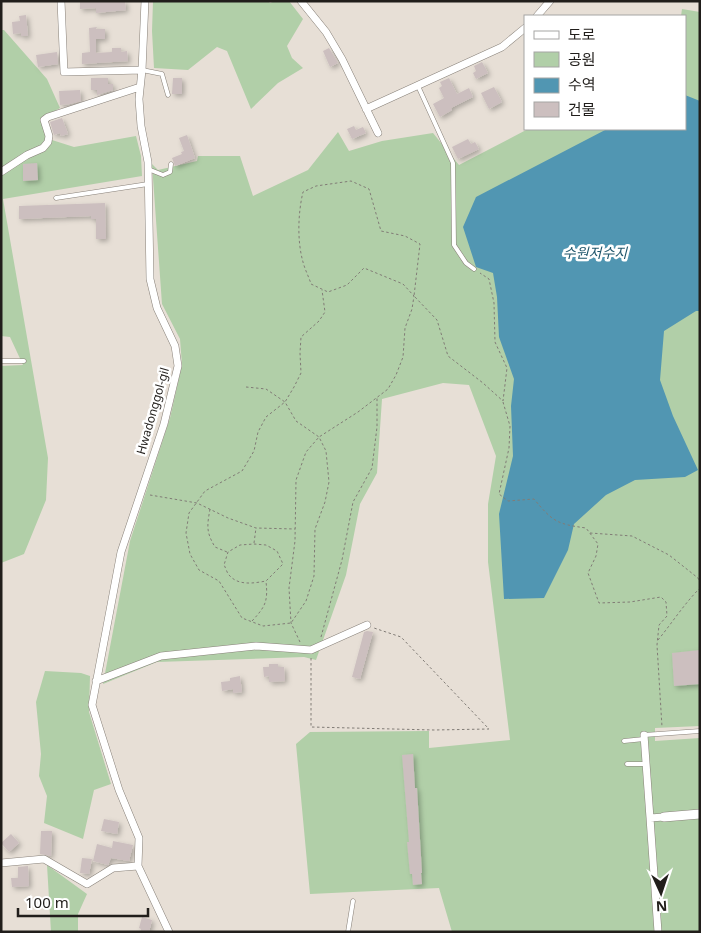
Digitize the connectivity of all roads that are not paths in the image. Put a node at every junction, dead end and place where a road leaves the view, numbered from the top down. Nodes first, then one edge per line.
1 (60, 1) edge
2 (145, 1) edge
3 (301, 1) edge
4 (550, 1) edge
5 (538, 15) edge
6 (524, 29) edge
7 (142, 70) junction
8 (418, 86) junction
9 (140, 87) junction
10 (168, 95) dead end
11 (366, 108) junction
12 (378, 133) dead end
13 (171, 164) dead end
14 (148, 169) junction
15 (1, 172) edge
16 (148, 184) junction
17 (56, 198) dead end
18 (474, 269) road end
19 (1, 361) edge
20 (24, 361) dead end
21 (367, 625) road end
22 (96, 681) junction
23 (700, 730) edge
24 (644, 737) junction
25 (624, 742) dead end
26 (627, 764) dead end
27 (645, 764) junction
28 (700, 814) edge
29 (664, 816) joint
30 (650, 818) junction
31 (1, 863) edge
32 (138, 866) junction
33 (353, 901) dead end
34 (169, 932) edge
35 (348, 932) edge
36 (658, 932) edge

1 - 7 street
2 - 7 street, Hwadonggol-gil
3 - 11 street
4 - 5 street
6 - 8 street
7 - 9 street, Hwadonggol-gil
7 - 10 lane
8 - 11 street
8 - 18 lane
9 - 14 street, Hwadonggol-gil
9 - 15 street
11 - 12 street
13 - 14 lane
14 - 16 street, Hwadonggol-gil
16 - 17 lane
16 - 22 street, Hwadonggol-gil
19 - 20 lane
21 - 22 street
22 - 32 street, Hwadonggol-gil
23 - 24 lane
24 - 25 lane
24 - 27 street
26 - 27 lane
27 - 30 street
28 - 29 street
29 - 30 street
30 - 36 street
31 - 32 street
32 - 34 street
33 - 35 lane

